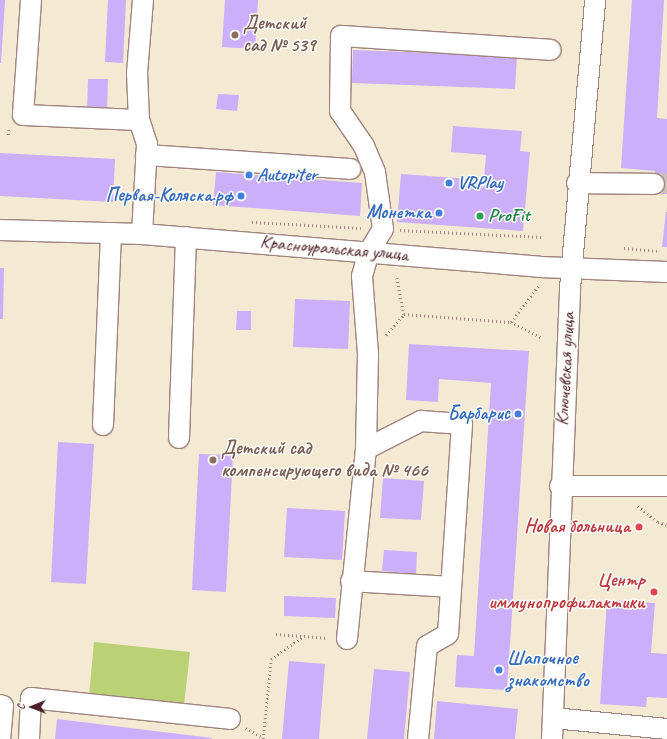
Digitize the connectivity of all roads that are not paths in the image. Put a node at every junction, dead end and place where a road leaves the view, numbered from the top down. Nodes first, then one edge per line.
1 (30, 0) edge
2 (143, 0) edge
3 (595, 0) edge
4 (551, 50) dead end
5 (139, 120) junction
6 (146, 155) junction
7 (351, 169) dead end
8 (577, 183) junction
9 (654, 184) tunnel mouth
10 (0, 230) edge
11 (111, 233) junction
12 (142, 234) junction
13 (186, 237) junction
14 (369, 252) junction
15 (571, 268) junction
16 (667, 272) edge
17 (103, 425) dead end
18 (178, 438) dead end
19 (366, 449) junction
20 (560, 486) junction
21 (667, 486) edge
22 (351, 581) junction
23 (451, 587) junction
24 (347, 639) road end
25 (0, 705) edge
26 (553, 718) junction
27 (230, 719) dead end
28 (662, 732) edge
29 (0, 739) edge
30 (29, 739) edge
31 (418, 739) edge
32 (552, 739) edge

1 - 5 street
2 - 5 street
3 - 8 street, Ключевская улица
4 - 14 street
5 - 6 street
6 - 7 street
6 - 12 street
8 - 9 street
8 - 15 street, Ключевская улица
10 - 11 street, Красноуральская улица
11 - 12 street, Красноуральская улица
11 - 17 street
12 - 13 street, Красноуральская улица
13 - 14 street, Красноуральская улица
13 - 18 street
14 - 15 street, Красноуральская улица
14 - 19 street
15 - 16 street, Красноуральская улица
15 - 20 street, Ключевская улица
19 - 22 street
19 - 23 street
20 - 21 street
20 - 26 street, Ключевская улица
22 - 23 street
22 - 24 street
23 - 31 street
25 - 29 street
26 - 28 street
26 - 32 street, Ключевская улица
27 - 30 street

